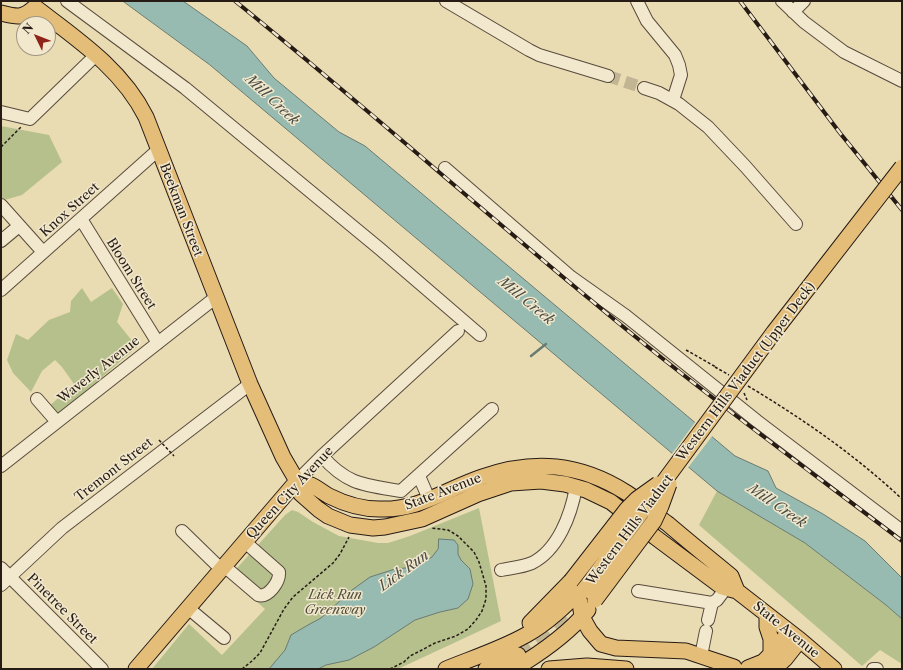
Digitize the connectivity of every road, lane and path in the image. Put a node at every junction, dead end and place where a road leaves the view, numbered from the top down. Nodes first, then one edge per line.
1 (67, 1) edge
2 (446, 1) edge
3 (637, 1) edge
4 (782, 1) edge
5 (804, 1) edge
6 (31, 4) edge
7 (792, 12) junction
8 (1, 13) edge
9 (96, 55) junction
10 (608, 76) tunnel mouth
11 (902, 81) edge
12 (644, 88) tunnel mouth
13 (673, 100) junction
14 (1, 112) edge
15 (30, 119) junction
16 (1, 147) edge
17 (158, 150) junction
18 (445, 168) dead end
19 (902, 168) edge
20 (1, 205) edge
21 (81, 219) junction
22 (796, 224) dead end
23 (19, 226) junction
24 (1, 241) edge
25 (43, 252) junction
26 (1, 290) edge
27 (215, 298) junction
28 (458, 331) dead end
29 (480, 335) dead end
30 (158, 343) junction
31 (715, 367) dead end
32 (730, 376) dead end
33 (250, 384) junction
34 (747, 386) dead end
35 (37, 399) dead end
36 (492, 409) dead end
37 (57, 422) junction
38 (159, 440) dead end
39 (174, 456) dead end
40 (322, 456) junction
41 (1, 466) edge
42 (677, 468) junction
43 (419, 476) junction
44 (297, 481) junction
45 (576, 487) junction
46 (429, 499) junction
47 (902, 499) edge
48 (428, 526) dead end
49 (902, 530) edge
50 (182, 531) dead end
51 (350, 533) dead end
52 (245, 542) junction
53 (1, 568) edge
54 (223, 568) junction
55 (501, 570) dead end
56 (10, 577) junction
57 (593, 578) junction
58 (1, 585) edge
59 (722, 587) junction
60 (638, 591) dead end
61 (737, 591) junction
62 (582, 596) junction
63 (712, 603) junction
64 (188, 608) junction
65 (767, 615) junction
66 (582, 617) junction
67 (795, 636) junction
68 (224, 638) dead end
69 (514, 645) junction
70 (537, 654) junction
71 (772, 654) junction
72 (701, 656) junction
73 (739, 668) edge
74 (102, 669) edge
75 (136, 669) edge
76 (242, 669) edge
77 (390, 669) edge
78 (446, 669) edge
79 (486, 669) edge
80 (514, 669) edge
81 (549, 669) edge
82 (626, 669) edge
83 (774, 669) edge
84 (834, 669) edge
85 (873, 669) edge
86 (877, 669) edge

1 - 29 street
2 - 10 street
3 - 13 street
4 - 7 street
5 - 7 street
6 - 8 main road, Beekman Street
6 - 9 main road, Beekman Street
7 - 11 street
9 - 15 street
9 - 17 main road, Beekman Street
12 - 13 street
13 - 22 street
14 - 15 street
15 - 16 path
17 - 21 street, Knox Street
17 - 27 main road, Beekman Street
18 - 49 street
19 - 42 main road, bridge
19 - 57 main road, Western Hills Viaduct (Upper Deck), bridge
20 - 23 street
21 - 25 street, Knox Street
21 - 30 street, Bloom Street
23 - 24 street
23 - 25 street
25 - 26 street, Knox Street
27 - 30 street, Waverly Avenue
27 - 33 main road, Beekman Street
28 - 40 street, Queen City Avenue
30 - 37 street, Waverly Avenue
31 - 32 path
33 - 44 main road, Beekman Street
33 - 56 street, Tremont Street
34 - 47 path
35 - 37 street
36 - 43 street
37 - 41 street, Waverly Avenue
38 - 39 path, bridge
40 - 43 street
40 - 44 street, Queen City Avenue
42 - 62 main road, Western Hills Viaduct, bridge
42 - 66 main road, bridge
42 - 69 main road, bridge
43 - 46 street
44 - 45 main road, State Avenue
44 - 46 main road, State Avenue
44 - 52 main road, Queen City Avenue
45 - 55 street
45 - 59 main road, State Avenue
46 - 61 main road, State Avenue
48 - 77 path
50 - 54 street
51 - 76 path
52 - 54 main road, Queen City Avenue
52 - 54 street
53 - 56 street, Pinetree Street
54 - 64 main road, Queen City Avenue
56 - 58 street, Tremont Street
56 - 74 street, Pinetree Street
57 - 62 main road, Western Hills Viaduct (Upper Deck), bridge
57 - 69 main road, Western Hills Viaduct (Upper Deck), bridge
59 - 61 main road, State Avenue
59 - 63 street
60 - 63 street
61 - 65 main road, State Avenue
62 - 66 main road
62 - 70 main road, Western Hills Viaduct (Upper Deck)
63 - 72 street
64 - 68 street
64 - 75 main road, Queen City Avenue
65 - 67 main road, State Avenue
65 - 71 main road
66 - 70 main road
66 - 72 main road
67 - 71 main road
67 - 83 main road
67 - 84 main road, State Avenue
69 - 78 main road, Western Hills Viaduct (Upper Deck)
69 - 79 main road
70 - 80 main road
71 - 73 main road
72 - 73 main road
81 - 82 main road
85 - 86 street

